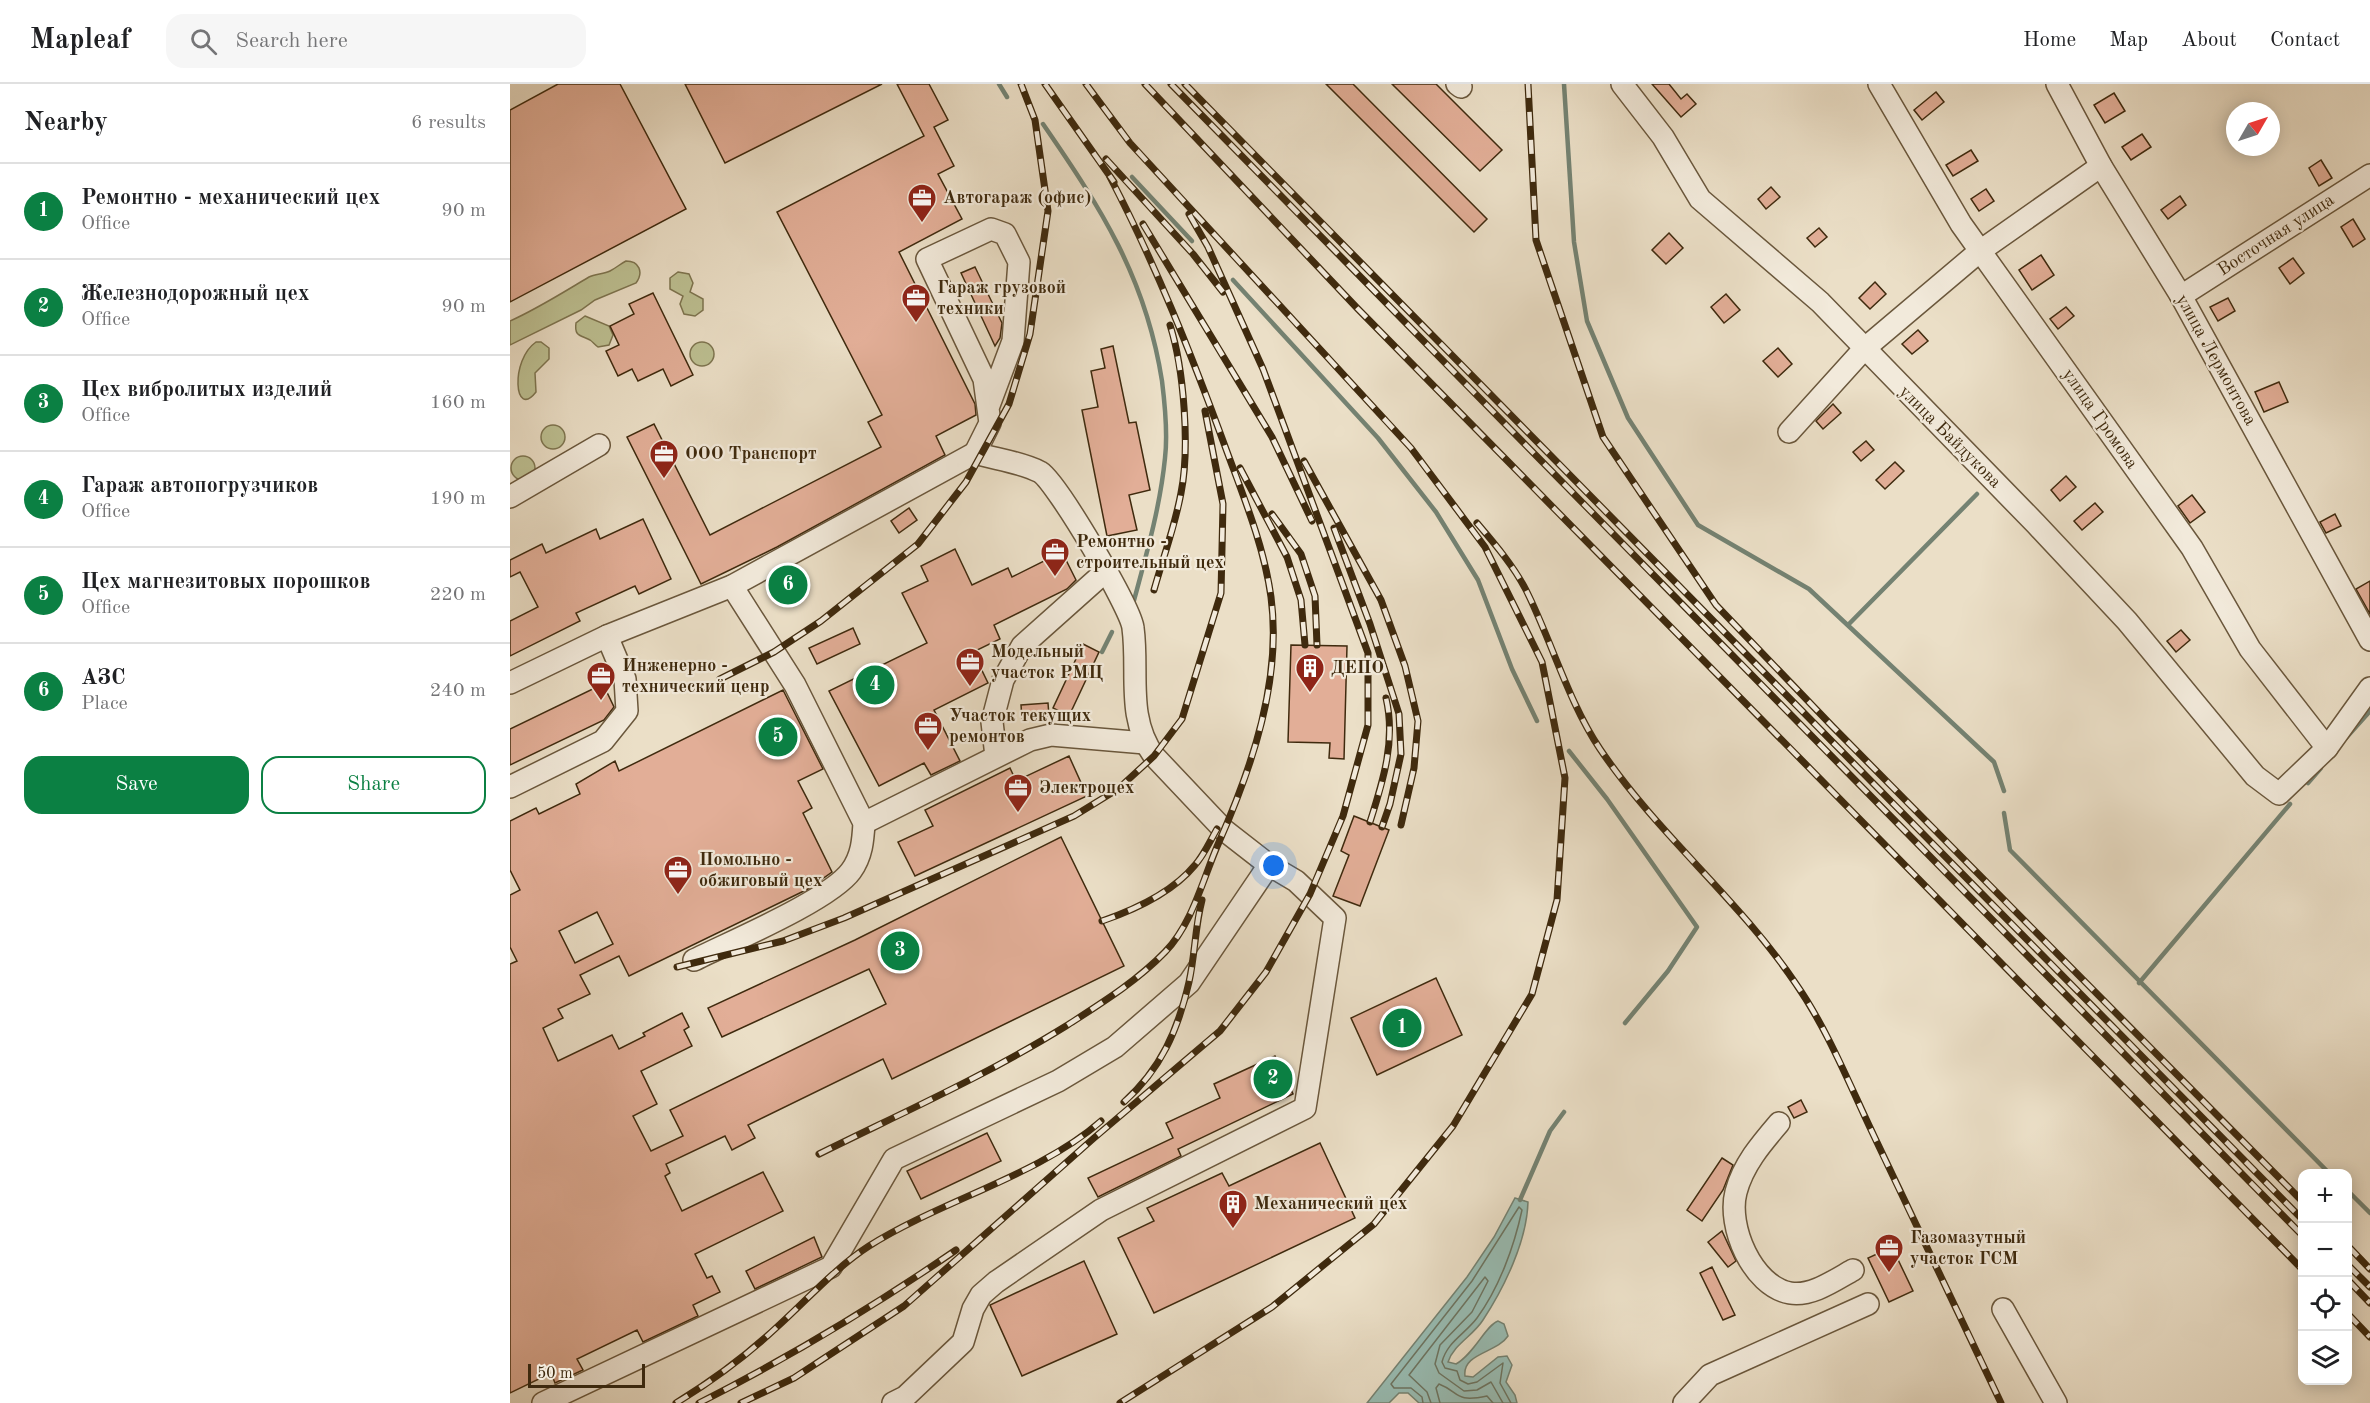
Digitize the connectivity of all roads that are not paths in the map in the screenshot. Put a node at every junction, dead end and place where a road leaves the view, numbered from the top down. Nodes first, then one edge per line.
1 (1622, 84) edge
2 (1879, 84) edge
3 (2057, 84) edge
4 (2101, 166) junction
5 (2370, 175) edge
6 (1980, 251) junction
7 (2181, 296) junction
8 (1864, 350) junction
9 (988, 408) junction
10 (1789, 432) dead end
11 (599, 445) dead end
12 (975, 453) junction
13 (510, 497) edge
14 (1106, 571) junction
15 (732, 586) junction
16 (607, 636) junction
17 (2370, 640) edge
18 (510, 683) edge
19 (2370, 688) edge
20 (1145, 743) junction
21 (2327, 748) junction
22 (996, 756) junction
23 (510, 788) edge
24 (864, 823) junction
25 (1269, 865) junction
26 (694, 960) dead end
27 (1779, 1122) dead end
28 (1853, 1270) dead end
29 (1868, 1304) dead end
30 (2003, 1309) dead end
31 (543, 1403) edge
32 (893, 1403) edge
33 (1684, 1403) edge
34 (2056, 1403) edge

1 - 8 street, улица Байдукова
2 - 6 street, улица Громова
3 - 4 street, улица Лермонтова
4 - 6 street
4 - 7 street, улица Лермонтова
5 - 7 street, Восточная улица
6 - 8 street
6 - 21 street, улица Громова
7 - 17 street, улица Лермонтова
8 - 10 street
8 - 21 street, улица Байдукова
9 - 9 street
9 - 12 street
11 - 13 street
12 - 14 street
12 - 15 street
14 - 20 street
14 - 22 street
15 - 16 street
15 - 24 street
16 - 18 street
16 - 23 street
19 - 21 street
20 - 22 street
20 - 25 street
22 - 24 street
24 - 26 street
25 - 31 street
25 - 32 street
27 - 28 street
29 - 33 street
30 - 34 street

